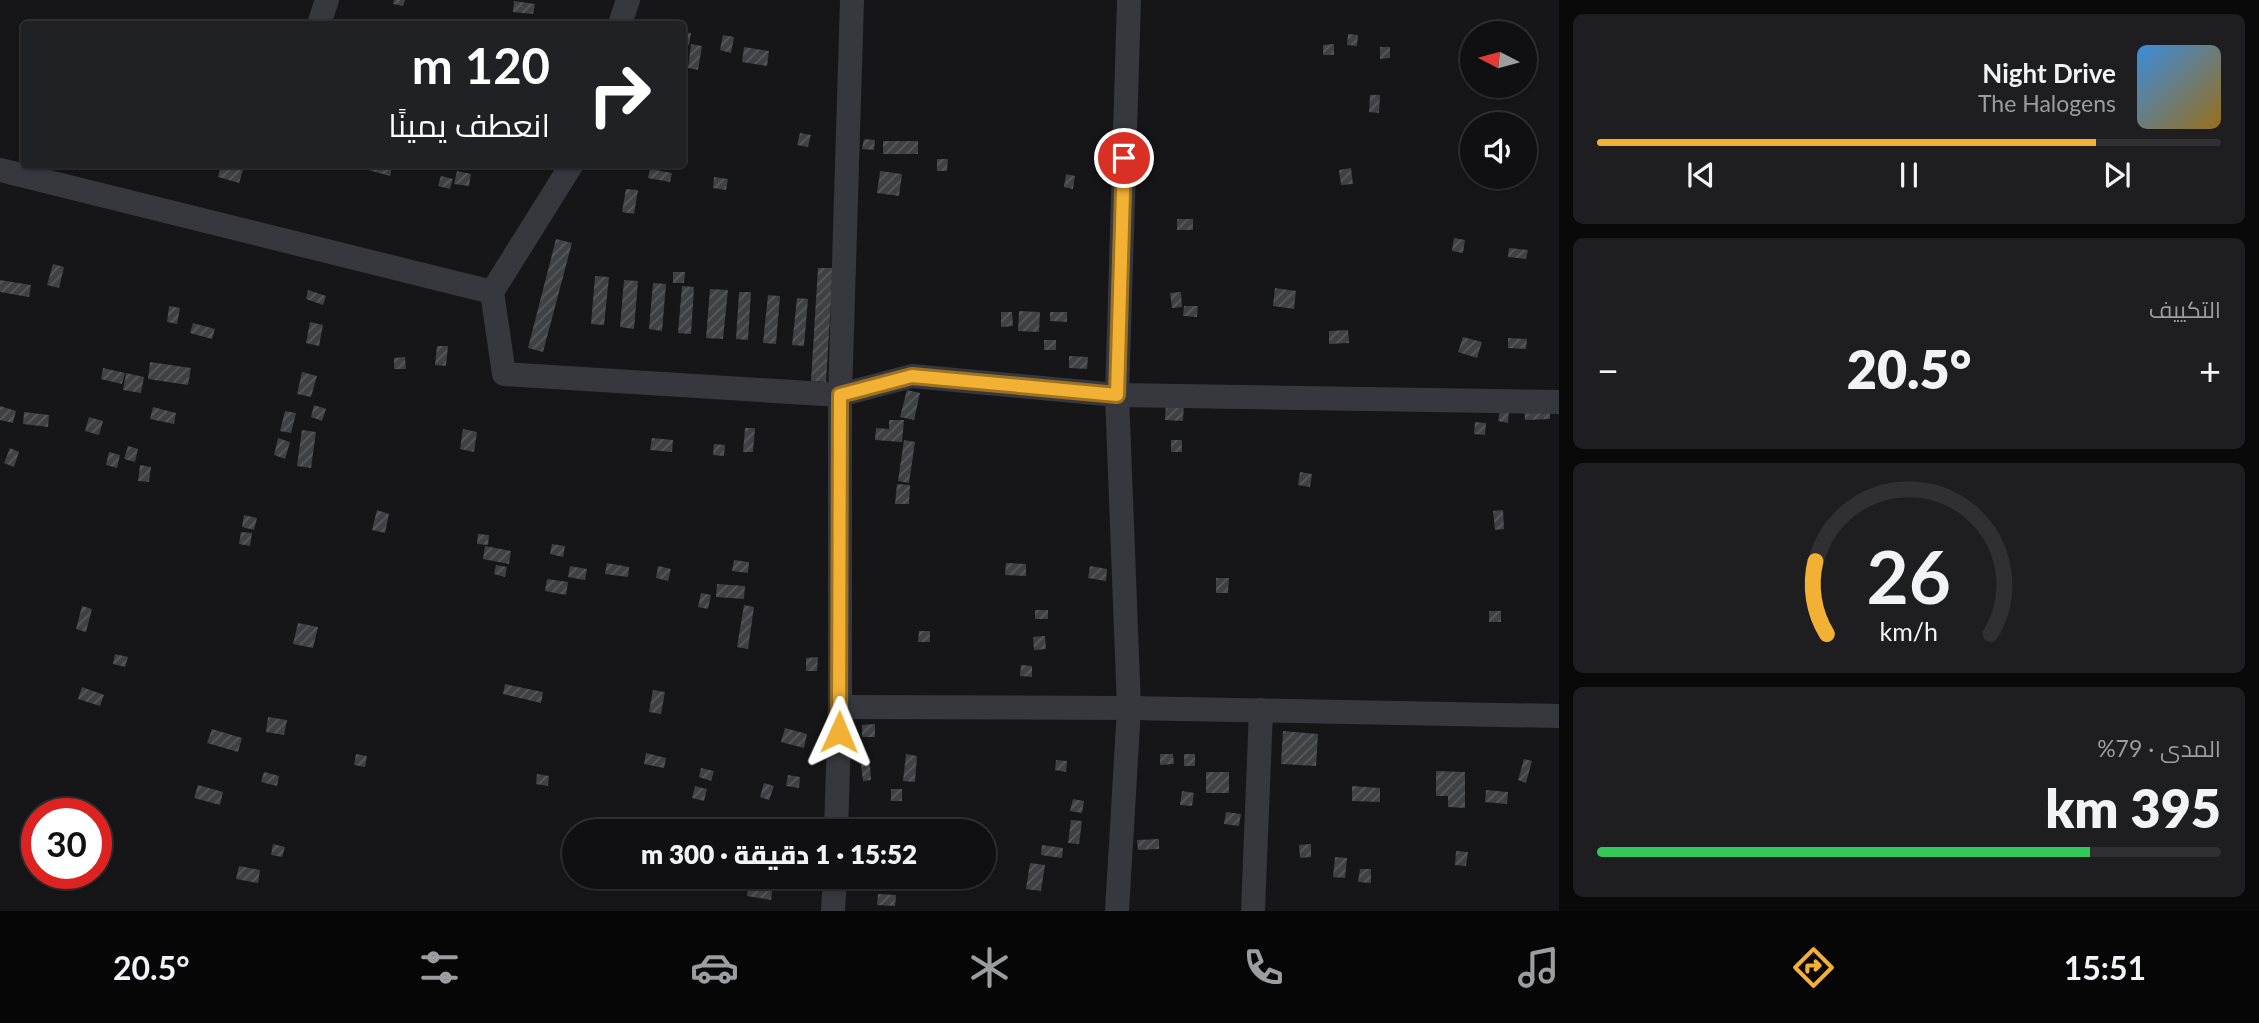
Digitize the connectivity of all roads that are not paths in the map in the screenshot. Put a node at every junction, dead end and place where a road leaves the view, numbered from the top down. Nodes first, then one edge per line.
1 (327, 0) edge
2 (628, 0) edge
3 (852, 0) edge
4 (1129, 0) edge
5 (320, 21) edge
6 (621, 21) edge
7 (570, 168) edge
8 (0, 170) edge
9 (492, 292) junction
10 (840, 395) junction
11 (1117, 395) junction
12 (1559, 402) edge
13 (840, 707) junction
14 (1129, 708) junction
15 (1261, 710) junction
16 (1559, 716) edge
17 (836, 819) edge
18 (834, 889) edge
19 (833, 911) edge
20 (1117, 911) edge
21 (1253, 911) edge

1 - 5 street
2 - 6 street
3 - 10 street
4 - 11 street
7 - 9 street
8 - 9 street
9 - 10 street
10 - 11 street
10 - 13 street
11 - 12 street
11 - 14 street
13 - 14 street
13 - 17 street
14 - 15 street
14 - 20 street
15 - 16 street
15 - 21 street
18 - 19 street

